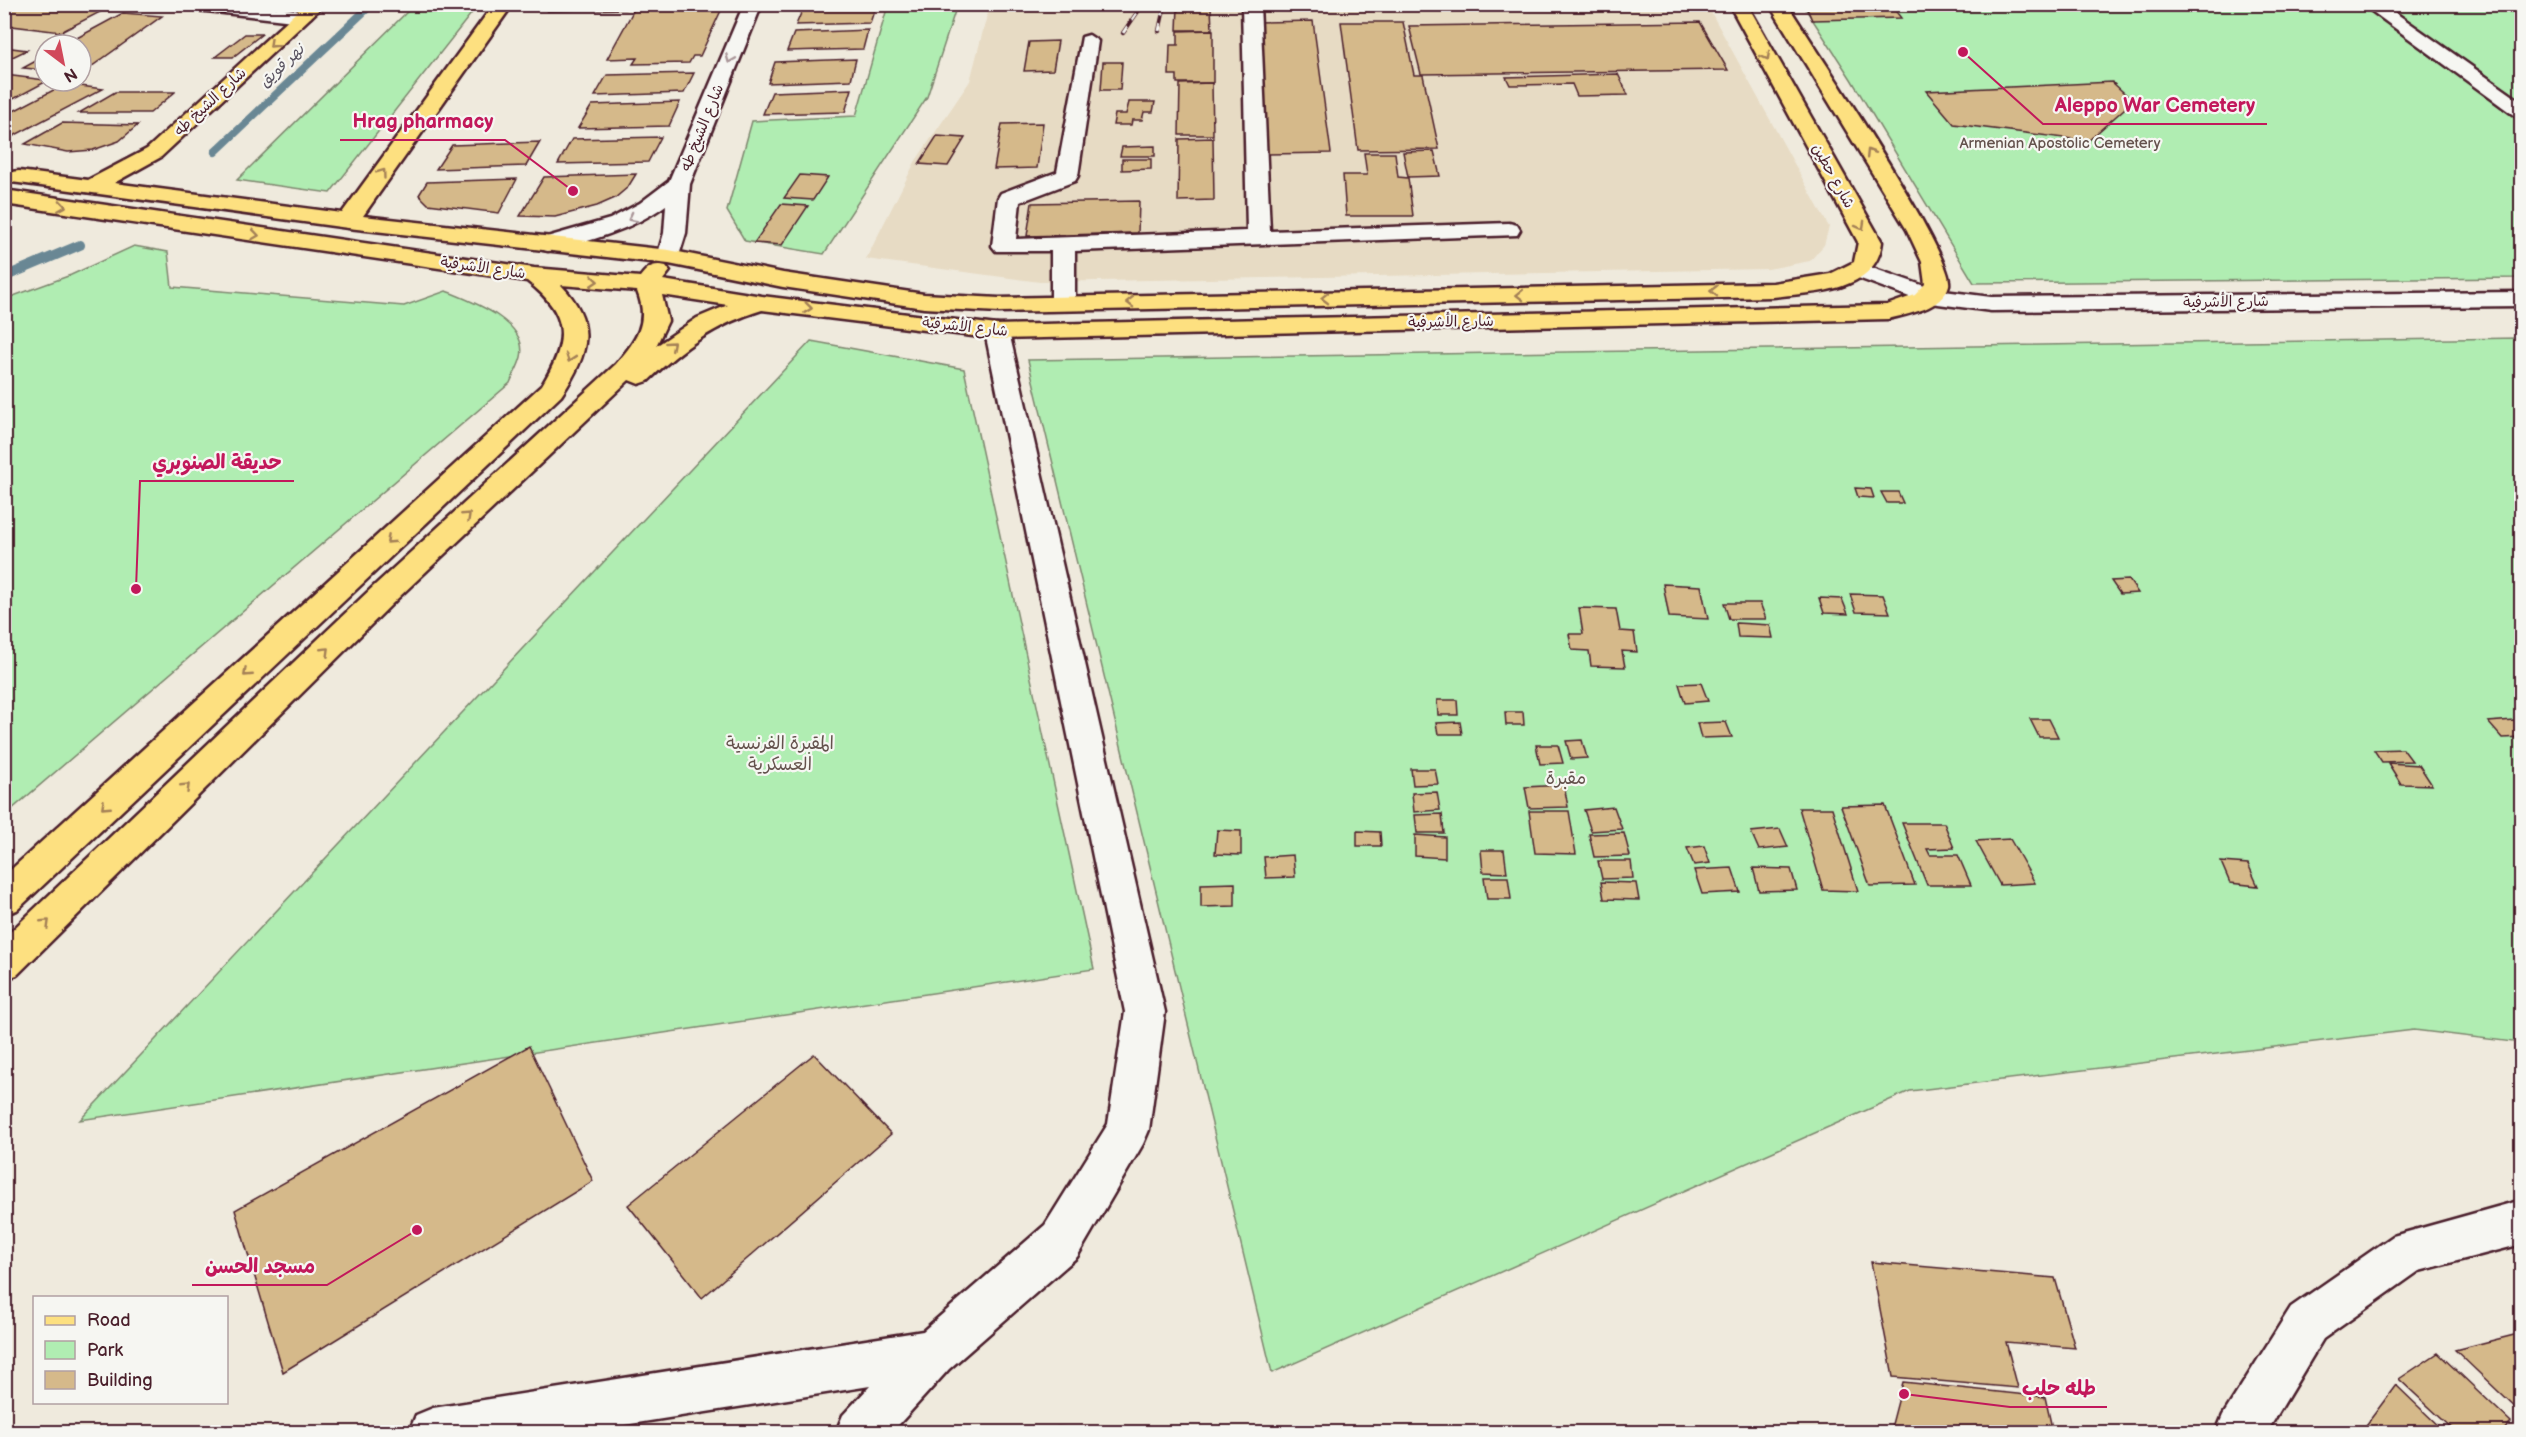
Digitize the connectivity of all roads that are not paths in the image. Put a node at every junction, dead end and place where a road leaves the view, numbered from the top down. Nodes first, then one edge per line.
1 (189, 4) edge
2 (504, 4) edge
3 (753, 4) edge
4 (1251, 4) edge
5 (1738, 4) edge
6 (1778, 4) edge
7 (2371, 4) edge
8 (309, 11) edge
9 (1089, 41) dead end
10 (2522, 112) edge
11 (4, 174) edge
12 (679, 184) junction
13 (94, 186) junction
14 (4, 197) edge
15 (348, 221) junction
16 (1509, 230) dead end
17 (1259, 239) junction
18 (548, 244) junction
19 (1063, 246) junction
20 (669, 256) junction
21 (1858, 270) junction
22 (534, 275) junction
23 (646, 285) junction
24 (1932, 297) junction
25 (2522, 299) edge
26 (762, 303) junction
27 (1063, 303) junction
28 (996, 332) junction
29 (527, 459) junction
30 (4, 899) edge
31 (4, 963) edge
32 (2522, 1222) edge
33 (933, 1353) junction
34 (451, 1430) edge
35 (860, 1432) edge
36 (2240, 1432) edge

1 - 8 street
15 -> 2 main road
3 -> 12 street, شارع الشيخ طه
4 - 17 street
5 -> 21 main road, شارع حطين
24 -> 6 main road
7 - 10 street
8 -> 13 main road, شارع الشيخ طه
9 - 19 street
11 - 13 main road, شارع الأشرفية
12 -> 18 street
12 - 20 street, شارع الشيخ طه
13 - 15 main road, شارع الأشرفية
14 -> 22 main road, شارع الأشرفية
15 - 18 main road, شارع الأشرفية
16 - 17 street
17 - 19 street
18 - 20 main road, شارع الأشرفية
19 - 27 street
20 - 23 main road
20 - 27 main road, شارع الأشرفية
21 - 24 street, شارع الأشرفية
21 -> 27 main road, شارع الأشرفية
22 -> 23 main road, شارع الأشرفية
22 -> 30 main road
23 - 26 main road, شارع الأشرفية
23 - 29 main road
24 - 25 street, شارع الأشرفية
24 - 28 main road, شارع الأشرفية
26 -> 28 main road, شارع الأشرفية
29 -> 26 main road
28 - 33 street
31 -> 29 main road
32 - 36 street
33 - 34 street
33 - 35 street

